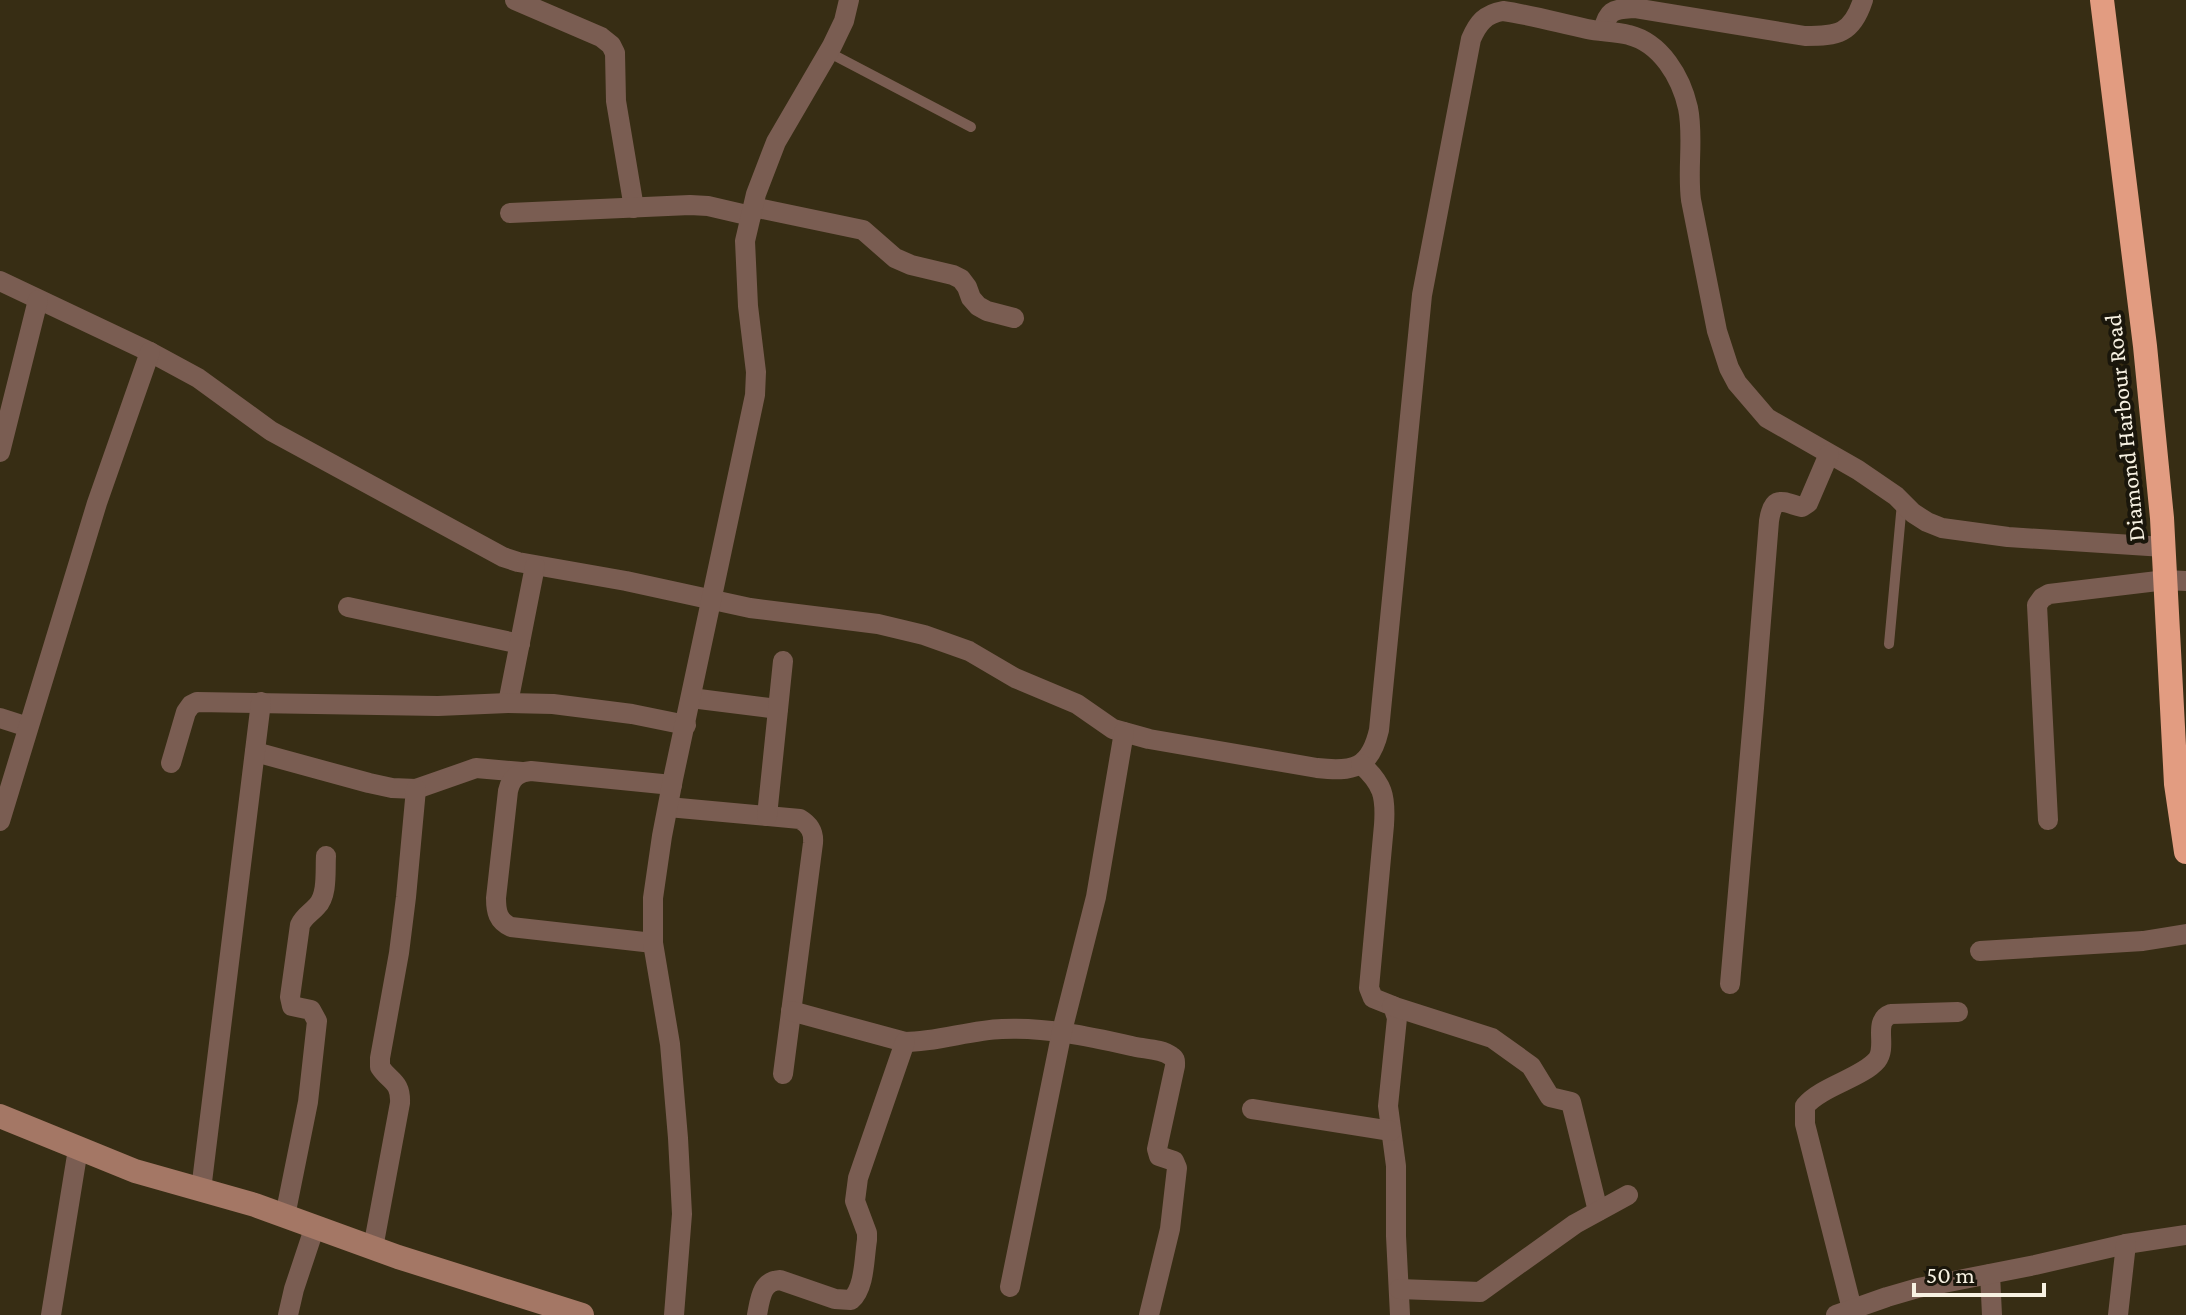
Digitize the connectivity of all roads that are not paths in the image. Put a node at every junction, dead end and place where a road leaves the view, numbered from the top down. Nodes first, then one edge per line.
1 (515, 0) edge
2 (849, 0) edge
3 (1863, 0) edge
4 (2102, 0) edge
5 (1489, 6) edge
6 (1603, 31) junction
7 (828, 52) junction
8 (971, 127) dead end
9 (634, 208) junction
10 (752, 211) junction
11 (510, 213) dead end
12 (0, 281) edge
13 (38, 300) junction
14 (1014, 318) dead end
15 (150, 352) junction
16 (0, 452) edge
17 (1829, 454) junction
18 (1902, 503) junction
19 (2164, 547) junction
20 (535, 566) junction
21 (2176, 581) edge
22 (712, 601) junction
23 (348, 607) dead end
24 (520, 644) junction
25 (1889, 644) dead end
26 (783, 661) dead end
27 (691, 698) junction
28 (261, 702) junction
29 (508, 703) junction
30 (778, 709) junction
31 (0, 718) edge
32 (686, 725) junction
33 (28, 727) junction
34 (1124, 732) junction
35 (255, 752) junction
36 (171, 763) dead end
37 (1361, 764) junction
38 (522, 772) junction
39 (672, 785) junction
40 (416, 789) junction
41 (668, 807) junction
42 (767, 816) junction
43 (2048, 820) dead end
44 (0, 821) edge
45 (2186, 852) edge
46 (326, 856) dead end
47 (2186, 934) edge
48 (653, 943) junction
49 (1980, 951) dead end
50 (1730, 984) dead end
51 (1392, 1006) junction
52 (791, 1011) junction
53 (1958, 1012) dead end
54 (1062, 1031) junction
55 (905, 1042) junction
56 (783, 1074) dead end
57 (1252, 1109) dead end
58 (0, 1116) edge
59 (1391, 1131) junction
60 (78, 1149) junction
61 (201, 1190) junction
62 (1628, 1195) dead end
63 (1598, 1211) junction
64 (285, 1216) junction
65 (315, 1226) junction
66 (2186, 1235) edge
67 (2126, 1244) junction
68 (373, 1248) junction
69 (1990, 1274) junction
70 (1010, 1287) dead end
71 (1399, 1289) junction
72 (528, 1307) edge
73 (1844, 1312) edge
74 (51, 1315) edge
75 (288, 1315) edge
76 (582, 1315) edge
77 (674, 1315) edge
78 (757, 1315) edge
79 (1149, 1315) edge
80 (1400, 1315) edge
81 (1992, 1315) edge
82 (2118, 1315) edge

1 - 9 street
2 - 7 street
3 - 6 street
4 - 19 highway, Diamond Harbour Road
5 - 6 street
5 - 37 street
6 - 17 street
7 - 8 lane
7 - 10 street
9 - 10 street
9 - 11 street
10 - 14 street
10 - 22 street
12 - 13 street
13 - 15 street
13 - 16 street
15 - 20 street
15 - 33 street
17 - 18 street
17 - 50 street
18 - 19 street
18 - 25 lane
19 - 21 highway, Diamond Harbour Road
20 - 22 street
20 - 24 street
21 - 43 street
21 - 45 highway, Diamond Harbour Road
22 - 27 street
22 - 34 street
23 - 24 street
24 - 29 street
26 - 30 street
27 - 30 street
27 - 32 street
28 - 29 street
28 - 35 street
28 - 36 street
29 - 32 street
30 - 42 street
31 - 33 street
32 - 39 street
33 - 44 street
34 - 37 street
34 - 54 street
35 - 40 street
35 - 61 street
37 - 51 street
38 - 39 street
38 - 40 street
38 - 48 street
39 - 41 street
40 - 68 street
41 - 42 street
41 - 48 street
42 - 52 street
46 - 64 street
47 - 49 street
48 - 77 street
51 - 59 street
51 - 63 street
52 - 55 street
52 - 56 street
53 - 73 street
54 - 55 street
54 - 70 street
54 - 79 street
55 - 78 street
57 - 59 street
58 - 60 street
59 - 71 street
60 - 61 street
60 - 74 street
61 - 64 street
62 - 63 street
63 - 71 street
64 - 65 street
65 - 68 street
65 - 75 street
66 - 67 street
67 - 69 street
67 - 82 street
68 - 72 street
69 - 73 street
69 - 81 street
71 - 80 street
72 - 76 street

